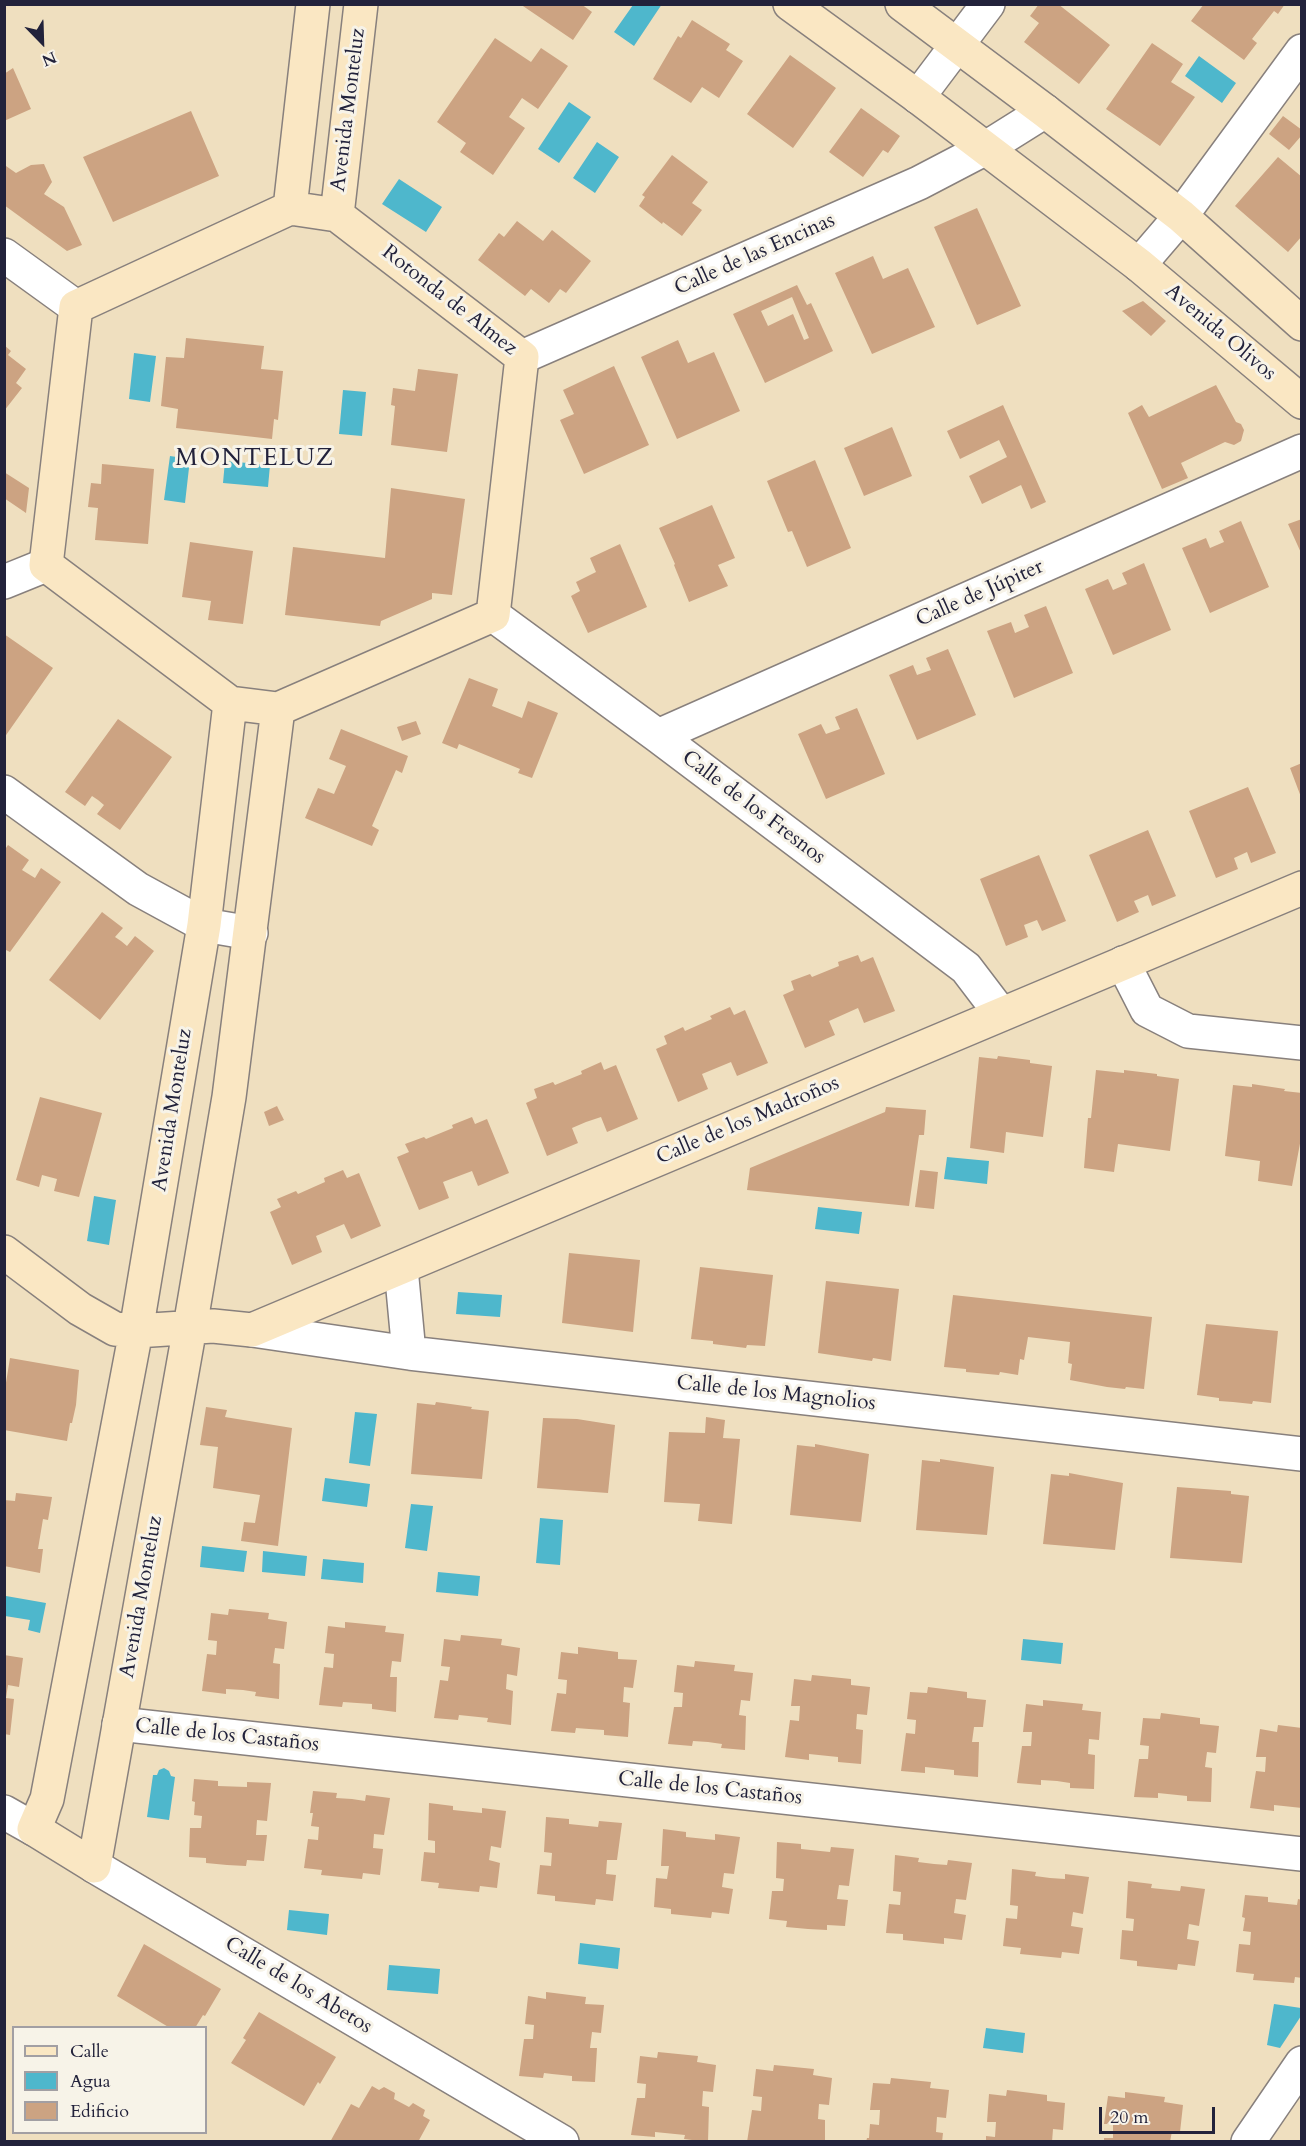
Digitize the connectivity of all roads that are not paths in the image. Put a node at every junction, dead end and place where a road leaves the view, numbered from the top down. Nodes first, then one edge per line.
1 (313, 4) edge
2 (361, 4) edge
3 (790, 4) edge
4 (902, 4) edge
5 (988, 4) edge
6 (958, 45) junction
7 (1302, 51) edge
8 (918, 97) junction
9 (1045, 111) junction
10 (986, 148) junction
11 (290, 208) junction
12 (337, 215) junction
13 (1181, 216) junction
14 (4, 255) edge
15 (1139, 265) junction
16 (76, 307) junction
17 (1302, 324) edge
18 (522, 357) junction
19 (1302, 402) edge
20 (1302, 451) edge
21 (46, 565) junction
22 (4, 582) edge
23 (493, 615) junction
24 (230, 703) junction
25 (278, 709) junction
26 (658, 736) junction
27 (4, 792) edge
28 (1302, 888) edge
29 (204, 925) junction
30 (250, 933) junction
31 (1124, 963) junction
32 (1001, 1014) junction
33 (1302, 1043) edge
34 (4, 1252) edge
35 (401, 1268) junction
36 (190, 1327) junction
37 (252, 1330) junction
38 (136, 1331) junction
39 (409, 1353) junction
40 (1302, 1454) edge
41 (119, 1724) junction
42 (4, 1812) edge
43 (34, 1829) junction
44 (1302, 1854) edge
45 (94, 1866) junction
46 (1302, 2063) edge
47 (562, 2142) edge
48 (1248, 2142) edge

1 - 11 street
2 - 12 street, Avenida Monteluz
3 - 8 street, Avenida Olivos
4 - 6 street
5 - 6 street
6 - 8 street
6 - 9 street
7 - 13 street
8 - 10 street, Avenida Olivos
9 - 10 street
9 - 13 street
10 - 15 street, Avenida Olivos
10 - 18 street, Calle de las Encinas
11 - 12 street, Rotonda de Almez
11 - 16 street
12 - 18 street, Rotonda de Almez
13 - 15 street
13 - 17 street
14 - 16 street
15 - 19 street, Avenida Olivos
16 - 21 street
18 - 23 street, Rotonda de Almez
20 - 26 street, Calle de Júpiter
21 - 22 street
21 - 24 street
23 - 25 street
23 - 26 street, Calle de los Fresnos
24 - 25 street
24 - 29 street, Avenida Monteluz
25 - 30 street, Avenida Monteluz
26 - 32 street, Calle de los Fresnos
27 - 29 street
28 - 31 street, Calle de los Madroños
29 - 30 street
29 - 38 street, Avenida Monteluz
30 - 36 street, Avenida Monteluz
31 - 32 street, Calle de los Madroños
31 - 33 street
32 - 35 street, Calle de los Madroños
34 - 38 street
35 - 37 street, Calle de los Madroños
35 - 39 street
36 - 37 street, Calle de los Madroños
36 - 38 street
36 - 41 street, Avenida Monteluz
37 - 39 street, Calle de los Magnolios
38 - 43 street, Avenida Monteluz
39 - 40 street, Calle de los Magnolios
41 - 44 street, Calle de los Castaños
41 - 45 street, Avenida Monteluz
42 - 43 street
43 - 45 street, Calle de los Abetos
45 - 47 street, Calle de los Abetos
46 - 48 street

